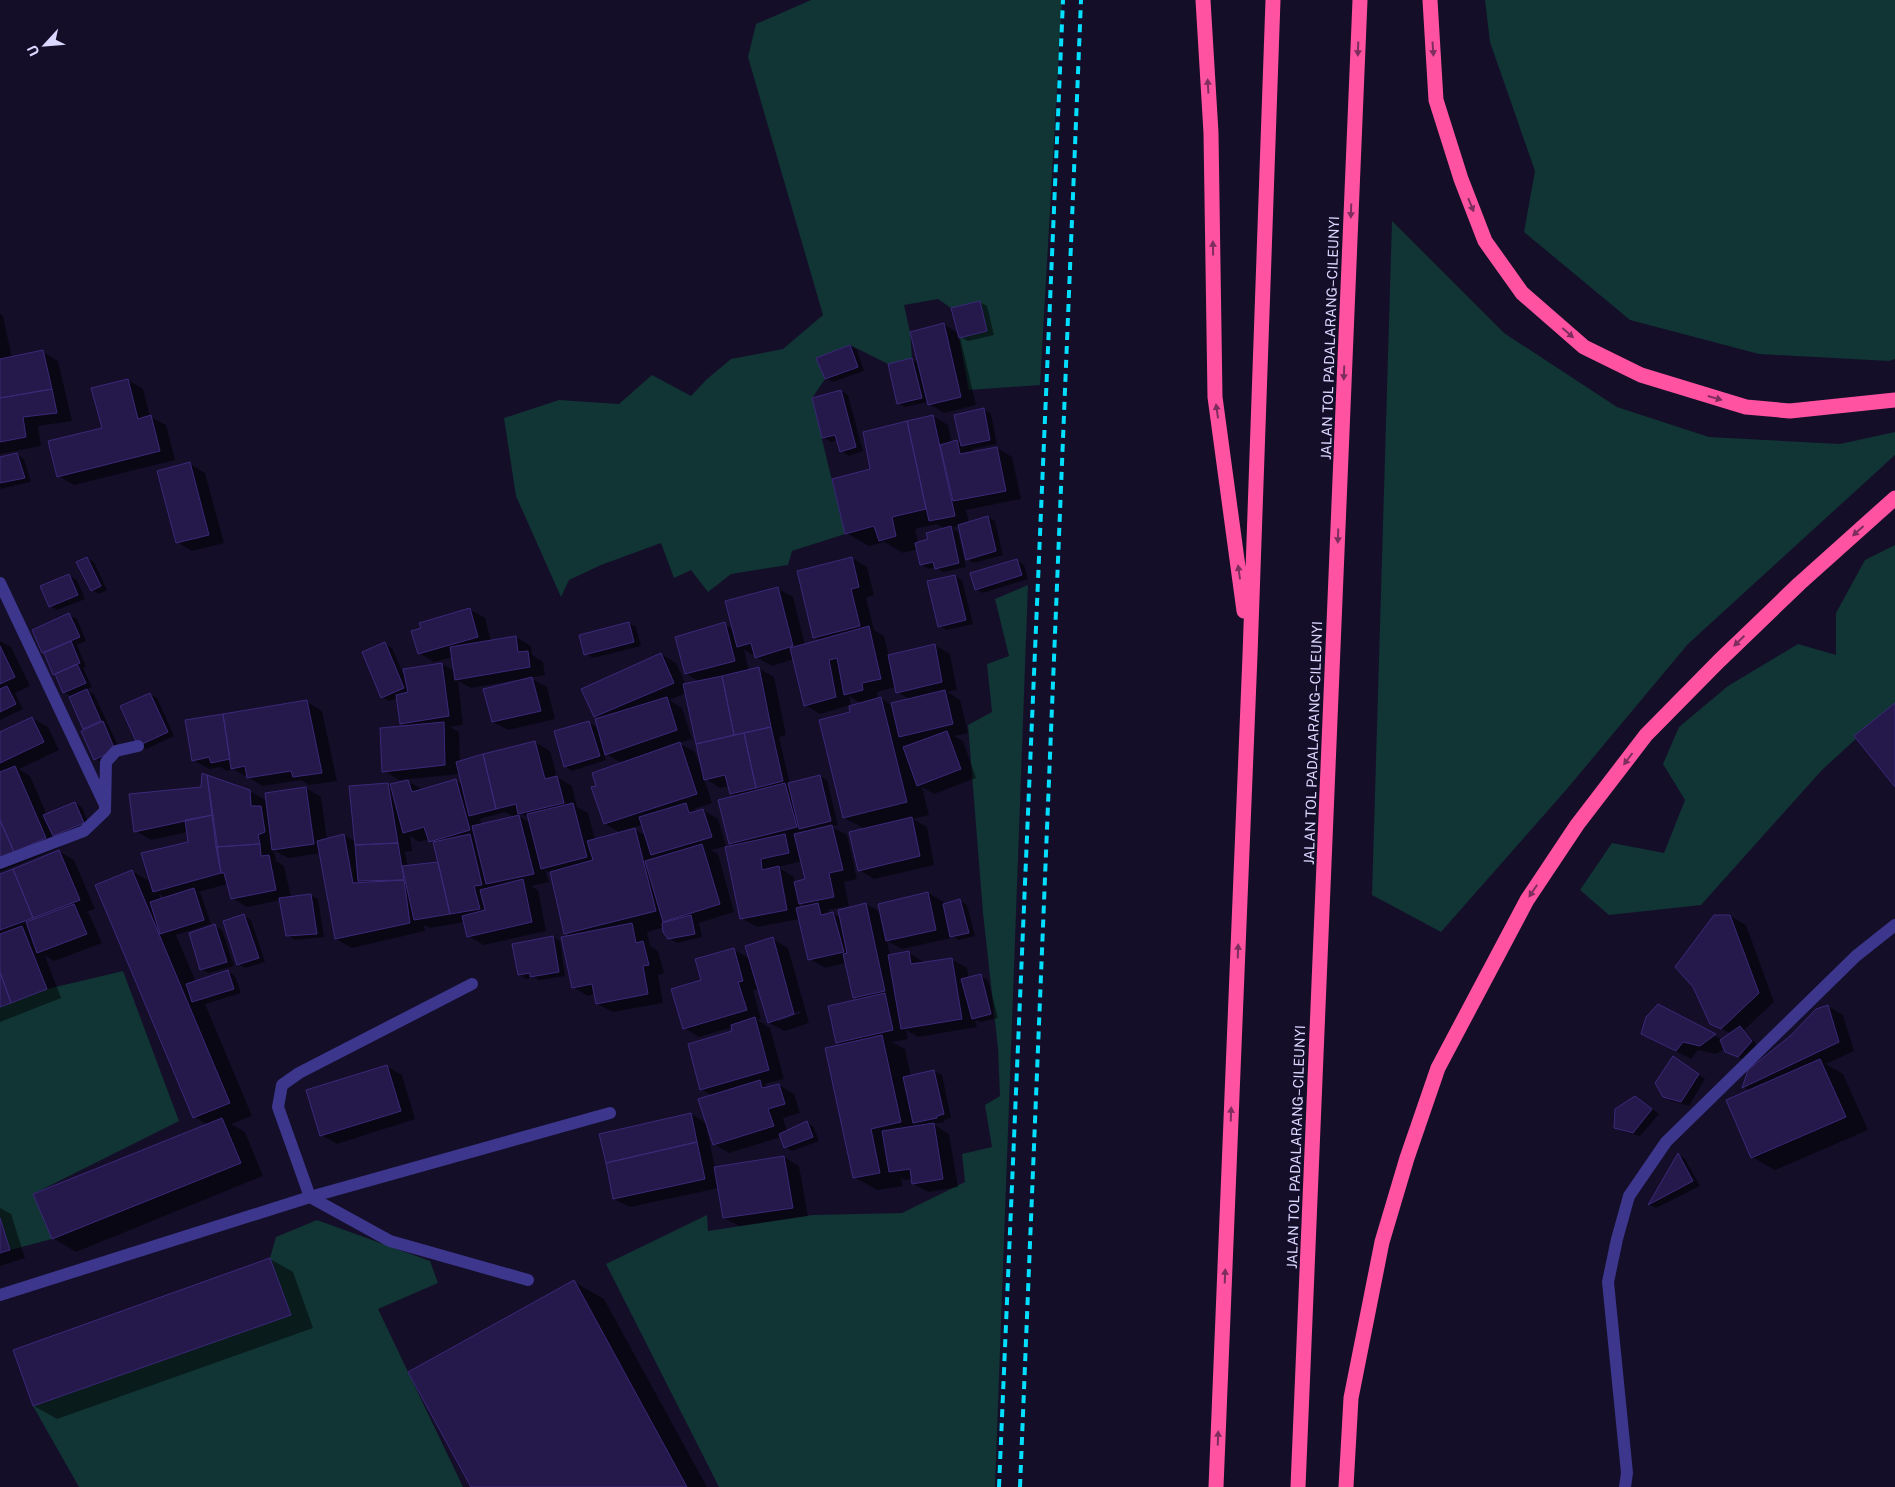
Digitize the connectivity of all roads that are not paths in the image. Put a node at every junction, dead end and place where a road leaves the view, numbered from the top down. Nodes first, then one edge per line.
1 (1203, 0) edge
2 (1273, 0) edge
3 (1360, 0) edge
4 (1430, 0) edge
5 (1895, 400) edge
6 (1895, 498) edge
7 (0, 583) edge
8 (1250, 655) junction
9 (138, 746) dead end
10 (104, 803) junction
11 (0, 863) edge
12 (1895, 924) edge
13 (472, 984) dead end
14 (610, 1113) dead end
15 (310, 1197) junction
16 (528, 1280) dead end
17 (0, 1295) edge
18 (1216, 1487) edge
19 (1298, 1487) edge
20 (1346, 1487) edge
21 (1625, 1487) edge

8 -> 1 highway
2 - 8 highway
3 -> 19 highway, JALAN TOL PADALARANG–CILEUNYI
4 -> 5 highway
6 -> 20 highway
7 - 10 street
18 -> 8 highway
9 - 10 street
10 - 11 street
12 - 21 street
13 - 15 street
14 - 15 street
15 - 16 street
15 - 17 street

